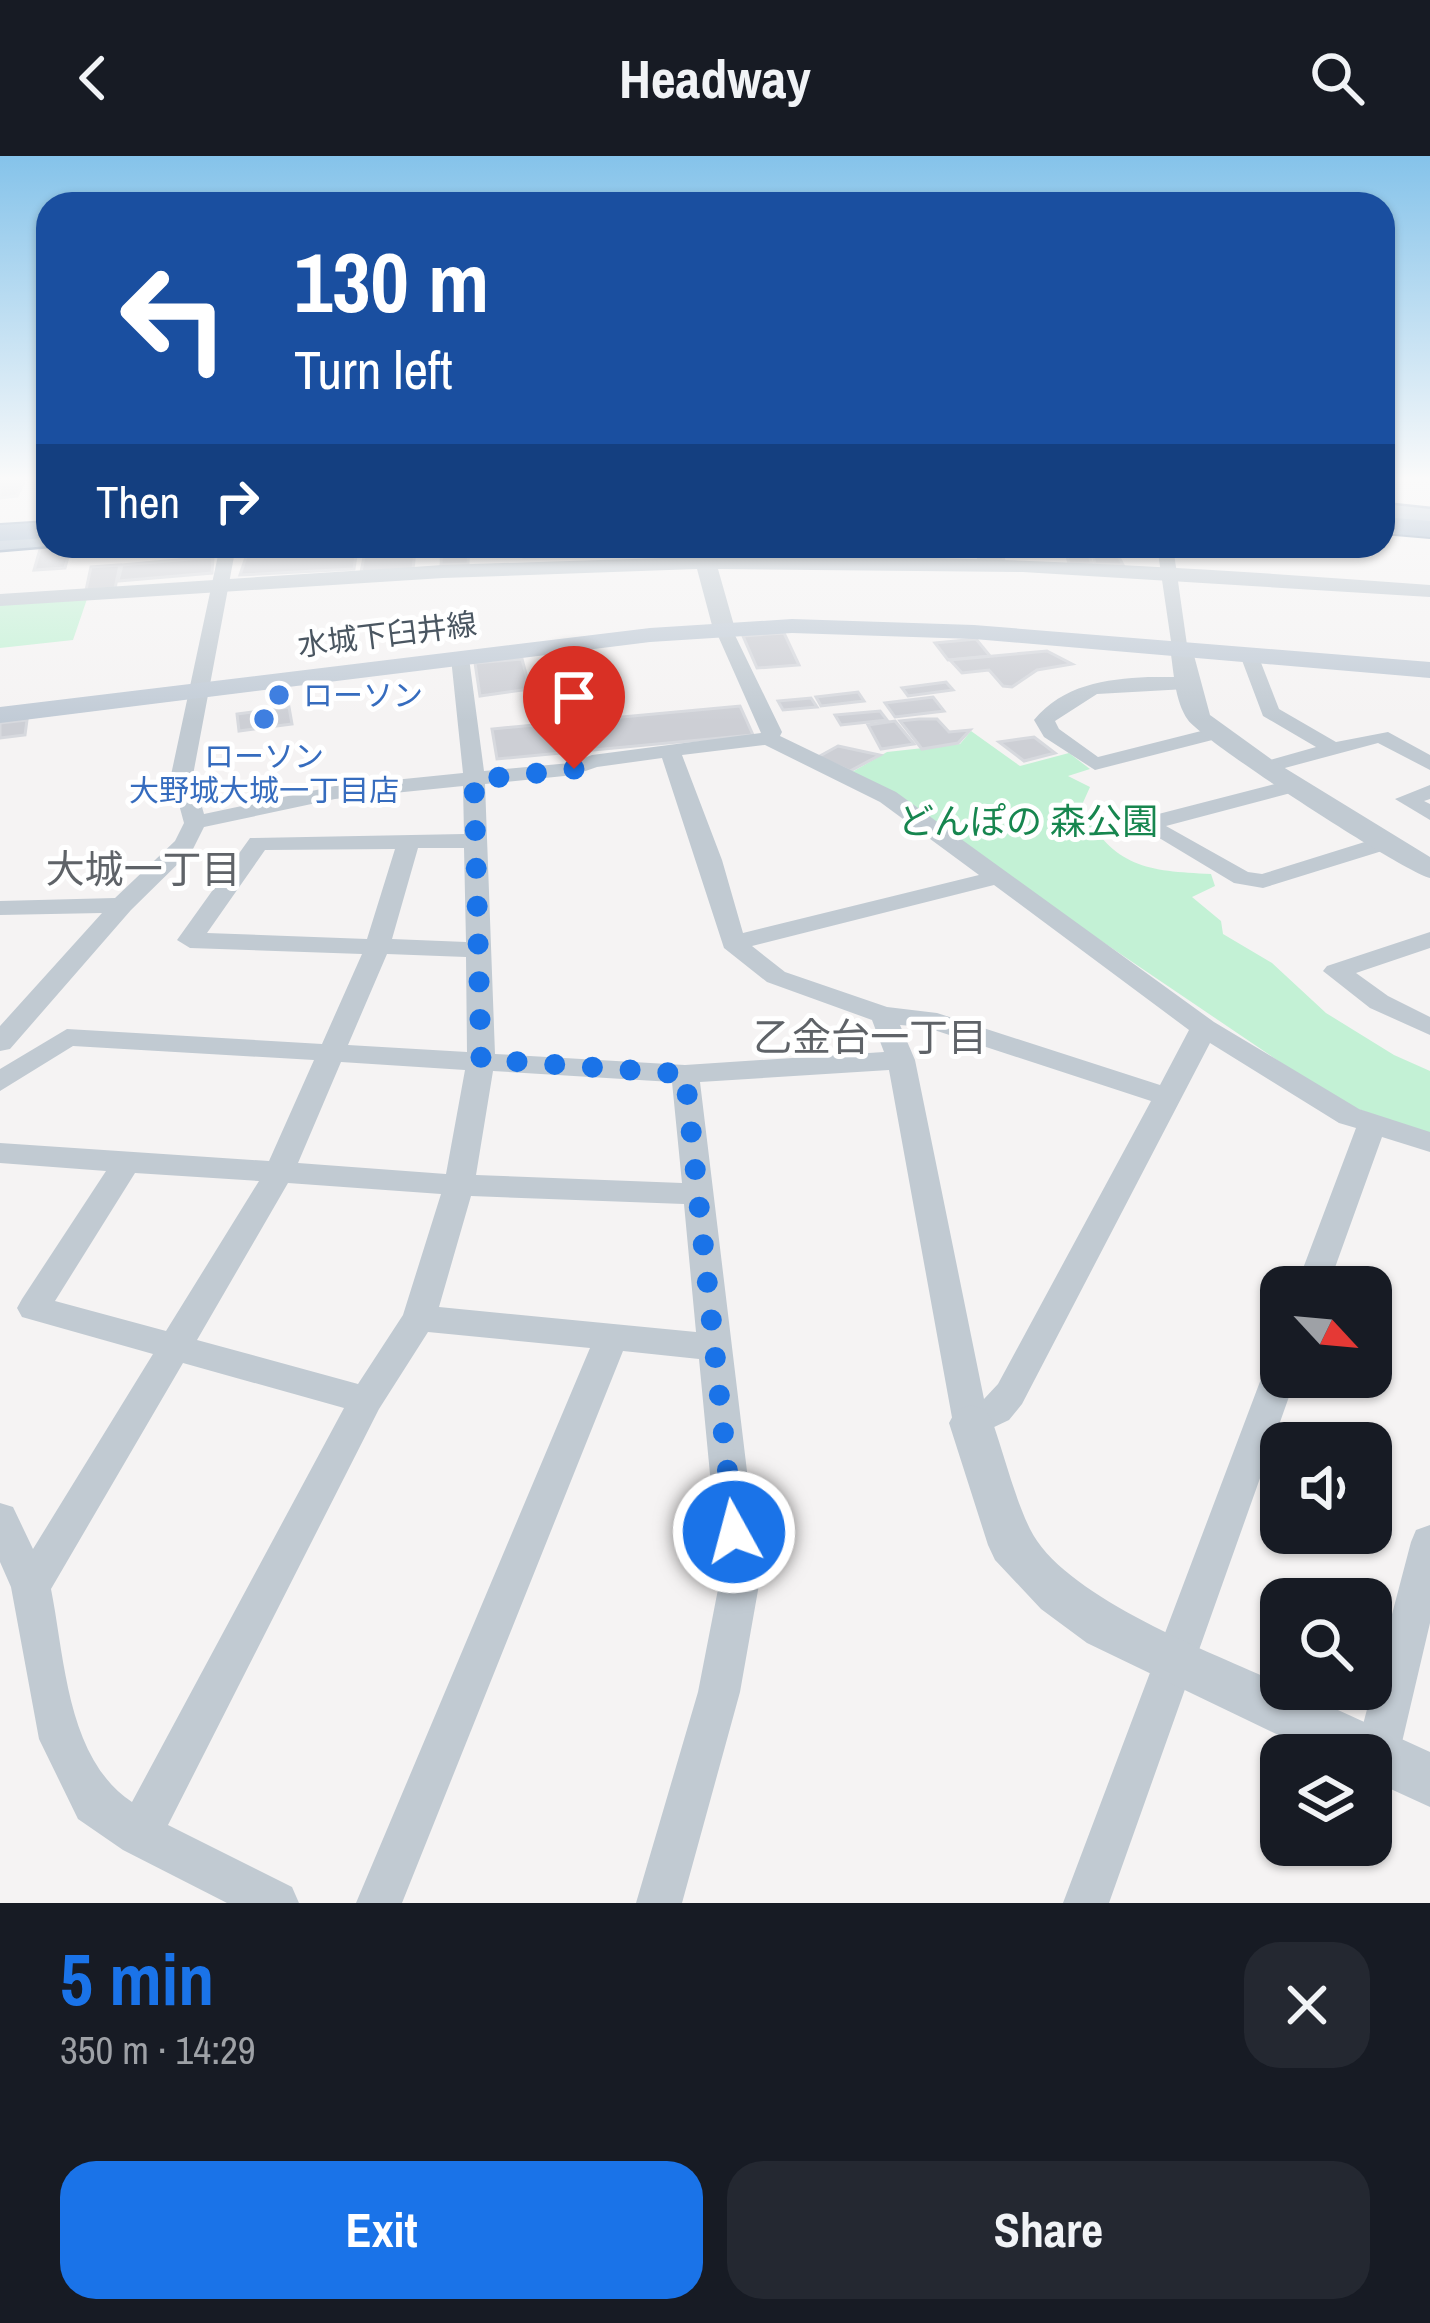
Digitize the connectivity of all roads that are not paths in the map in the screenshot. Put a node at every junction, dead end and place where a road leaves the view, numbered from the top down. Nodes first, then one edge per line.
1 (226, 559) edge
2 (634, 559) edge
3 (705, 559) edge
4 (841, 559) edge
5 (1166, 559) edge
6 (1168, 573) junction
7 (223, 585) junction
8 (1430, 591) edge
9 (0, 600) edge
10 (724, 629) junction
11 (1181, 648) junction
12 (1250, 655) junction
13 (460, 658) junction
14 (1430, 670) edge
15 (1186, 682) junction
16 (202, 689) junction
17 (0, 716) edge
18 (1216, 733) junction
19 (768, 738) junction
20 (1332, 748) junction
21 (670, 752) junction
22 (1430, 764) edge
23 (1266, 767) junction
24 (474, 780) junction
25 (1294, 784) junction
26 (1430, 792) edge
27 (1430, 814) edge
28 (195, 823) junction
29 (475, 841) junction
30 (408, 842) junction
31 (1388, 842) junction
32 (1430, 869) edge
33 (995, 878) junction
34 (122, 904) junction
35 (0, 908) edge
36 (1430, 940) edge
37 (734, 943) junction
38 (376, 950) junction
39 (478, 950) junction
40 (883, 1015) junction
41 (1430, 1027) edge
42 (1204, 1028) junction
43 (0, 1043) edge
44 (335, 1052) junction
45 (481, 1059) junction
46 (901, 1060) junction
47 (685, 1074) junction
48 (0, 1082) edge
49 (1165, 1096) junction
50 (1372, 1124) junction
51 (1430, 1142) edge
52 (0, 1153) edge
53 (126, 1163) junction
54 (279, 1173) junction
55 (459, 1185) junction
56 (697, 1193) junction
57 (1320, 1266) edge
58 (419, 1318) junction
59 (612, 1337) junction
60 (178, 1347) junction
61 (712, 1348) junction
62 (1271, 1398) edge
63 (366, 1400) junction
64 (970, 1423) junction
65 (0, 1519) edge
66 (1430, 1542) edge
67 (31, 1587) junction
68 (1174, 1660) junction
69 (1332, 1734) edge
70 (1382, 1734) edge
71 (1392, 1762) edge
72 (1430, 1780) edge
73 (139, 1834) junction
74 (276, 1903) edge
75 (379, 1903) edge
76 (659, 1903) edge
77 (1086, 1903) edge

1 - 7 street
2 - 7 street
3 - 10 street
4 - 6 street
5 - 6 street
6 - 8 street
6 - 11 street
7 - 9 street
7 - 16 street
10 - 11 main road, 水城下臼井線
10 - 13 main road, 水城下臼井線
10 - 19 street
11 - 12 main road, 水城下臼井線
11 - 15 street
12 - 14 main road, 水城下臼井線
12 - 20 street
13 - 16 main road, 水城下臼井線
13 - 24 street
15 - 18 street
15 - 18 street
16 - 17 main road, 水城下臼井線
16 - 28 street
18 - 23 street
19 - 21 street
19 - 33 street
20 - 22 street
20 - 23 street
21 - 24 street
21 - 37 street
23 - 25 street
24 - 28 street
24 - 29 street
25 - 31 street
25 - 31 street
26 - 27 street
28 - 34 street
29 - 30 street
29 - 39 street
30 - 38 street
30 - 38 street
31 - 32 street
33 - 37 street
33 - 42 street
34 - 35 street
34 - 43 street
36 - 41 street
37 - 40 street
38 - 39 street
38 - 44 street
39 - 45 street
40 - 46 street
40 - 49 street
42 - 49 street
42 - 50 street
44 - 45 street
44 - 48 street
44 - 54 street
45 - 47 street
45 - 55 street
46 - 47 street
46 - 64 street
47 - 56 street
49 - 64 street
50 - 51 street
50 - 57 street
52 - 53 street
53 - 54 street
53 - 60 street
54 - 55 street
54 - 60 street
55 - 56 street
55 - 58 street
56 - 61 street
58 - 59 street
58 - 63 street
59 - 61 street
59 - 75 street
60 - 63 street
60 - 67 street
61 - 76 street
62 - 68 street
63 - 73 street
64 - 68 street
65 - 67 street
66 - 70 street
67 - 73 street
68 - 69 street
68 - 77 street
71 - 72 street
73 - 74 street

